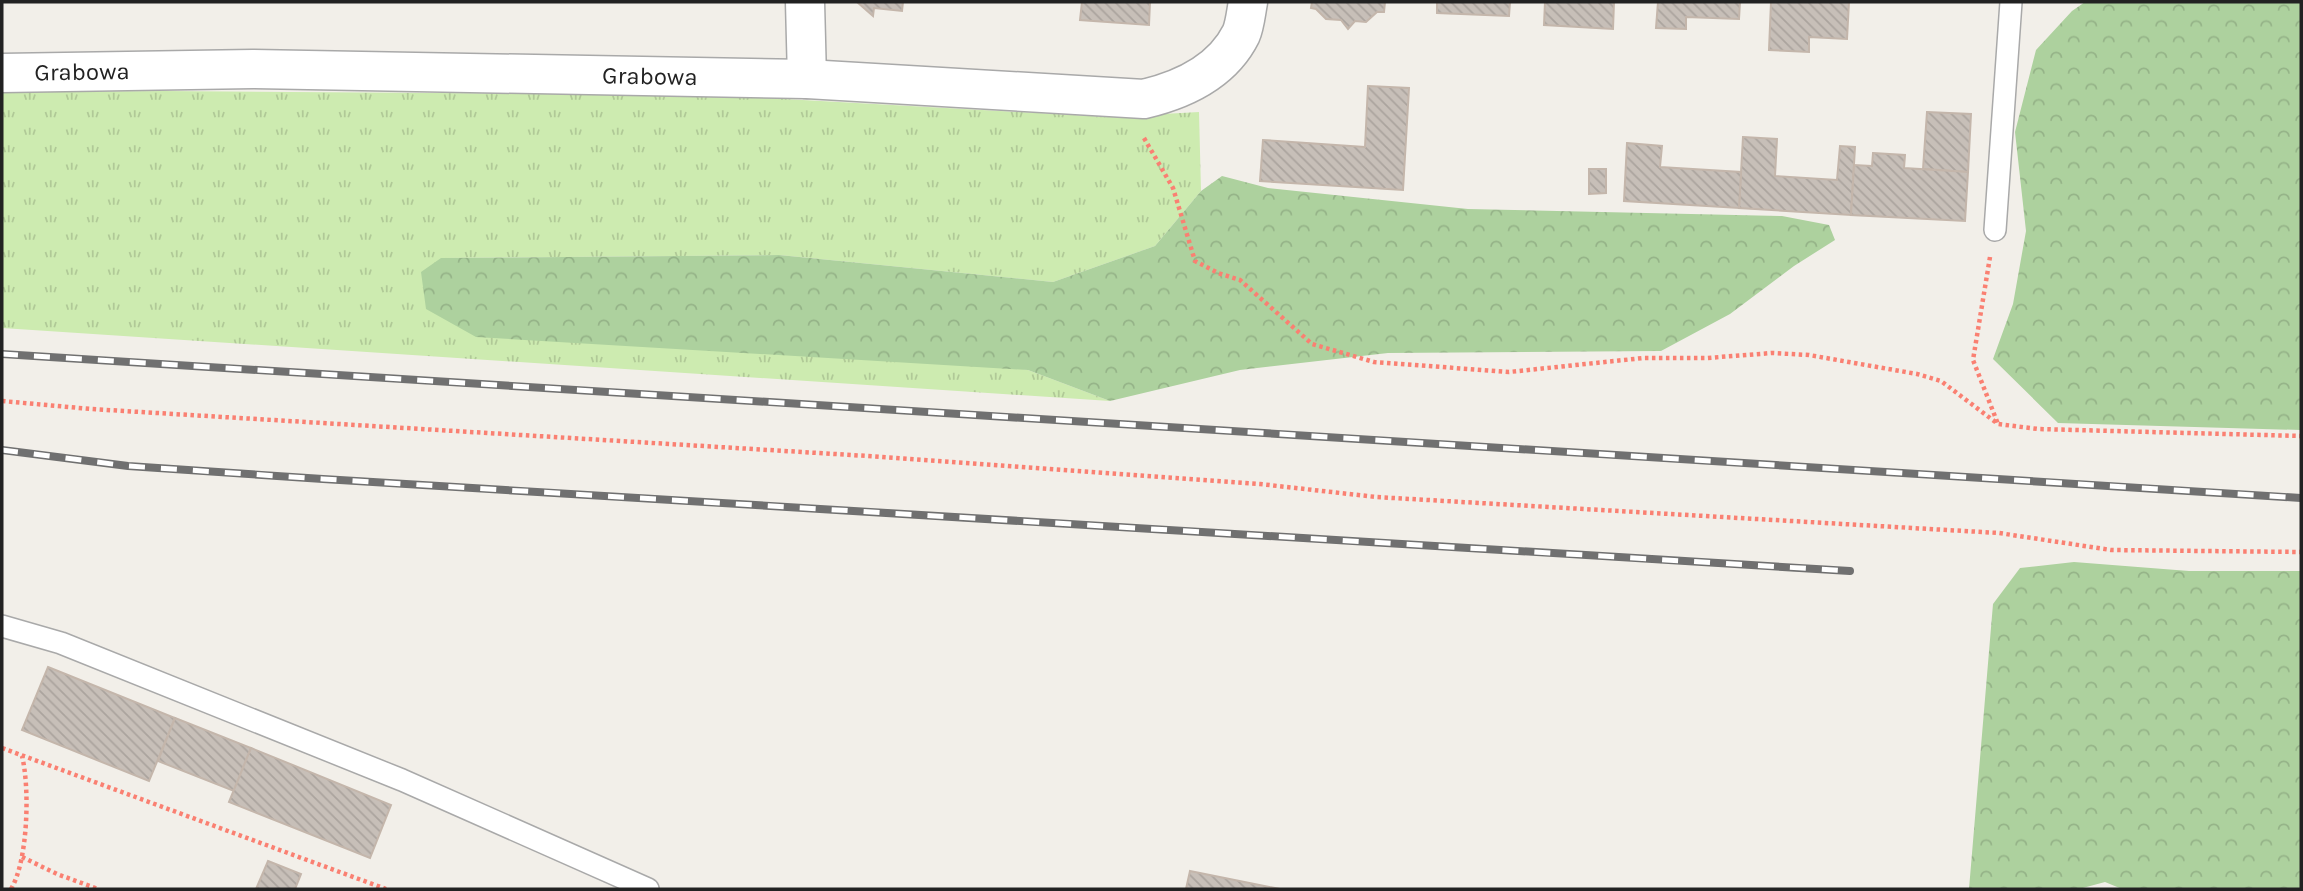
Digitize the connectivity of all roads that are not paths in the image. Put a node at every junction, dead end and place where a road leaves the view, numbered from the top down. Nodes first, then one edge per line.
1 (805, 2) edge
2 (1248, 2) edge
3 (2011, 2) edge
4 (2, 74) edge
5 (807, 79) junction
6 (1994, 230) road end
7 (2, 626) edge
8 (648, 889) edge

1 - 5 street
2 - 5 street, Grabowa
3 - 6 lane
4 - 5 street, Grabowa
7 - 8 lane

